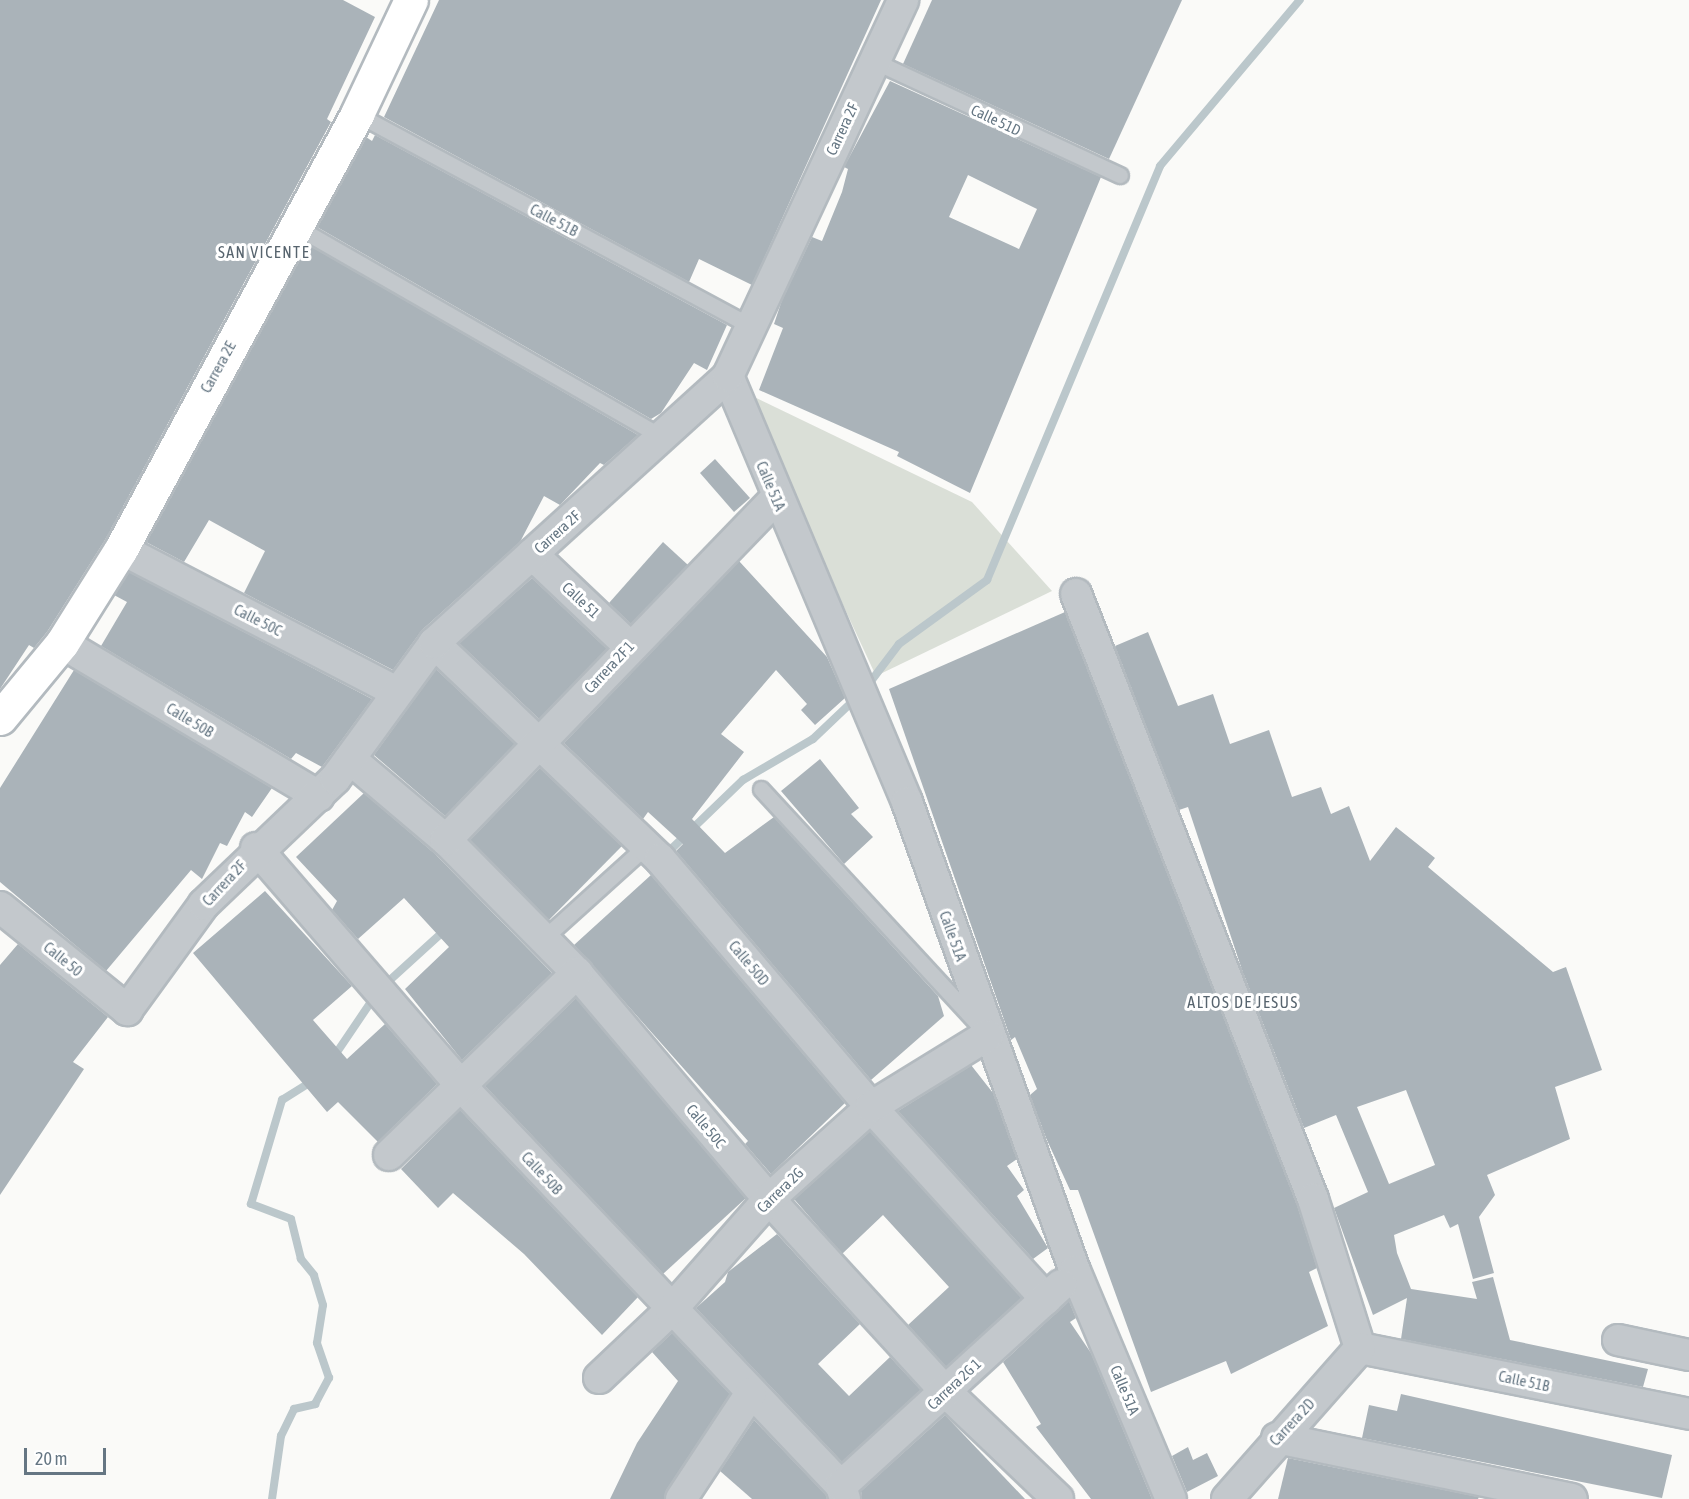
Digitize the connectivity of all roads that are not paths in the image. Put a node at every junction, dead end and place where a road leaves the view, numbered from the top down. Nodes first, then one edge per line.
1 (411, 0) edge
2 (903, 0) edge
3 (873, 61) junction
4 (357, 114) junction
5 (1120, 175) dead end
6 (295, 226) junction
7 (752, 327) junction
8 (728, 376) junction
9 (660, 436) junction
10 (776, 498) junction
11 (121, 549) junction
12 (532, 554) junction
13 (1076, 594) dead end
14 (62, 643) junction
15 (434, 643) junction
16 (629, 646) junction
17 (395, 691) junction
18 (0, 718) edge
19 (537, 744) junction
20 (350, 759) junction
21 (761, 789) dead end
22 (318, 796) junction
23 (446, 840) junction
24 (647, 845) junction
25 (256, 848) junction
26 (0, 907) edge
27 (543, 939) junction
28 (577, 973) junction
29 (127, 1010) joint
30 (988, 1035) junction
31 (462, 1086) junction
32 (871, 1107) junction
33 (389, 1155) dead end
34 (769, 1199) junction
35 (1075, 1271) junction
36 (1046, 1299) junction
37 (671, 1310) junction
38 (1618, 1340) dead end
39 (1360, 1347) junction
40 (1689, 1355) edge
41 (599, 1378) dead end
42 (946, 1392) junction
43 (751, 1393) junction
44 (1689, 1414) edge
45 (1277, 1438) junction
46 (843, 1492) edge
47 (681, 1499) edge
48 (1058, 1499) edge
49 (1171, 1499) edge
50 (1227, 1499) edge
51 (1572, 1499) edge

1 - 4 street, Carrera 2E
2 - 3 street, Carrera 2F
3 - 5 lane, Calle 51D
3 - 7 street, Carrera 2F
4 - 6 street, Carrera 2E
4 - 7 lane, Calle 51B
6 - 9 lane
6 - 11 street, Carrera 2E
7 - 8 street, Carrera 2F
8 - 9 street, Carrera 2F
8 - 10 street, Calle 51A
9 - 12 street, Carrera 2F
10 - 16 street, Carrera 2F 1
10 - 30 street, Calle 51A
11 - 14 street, Carrera 2E
11 - 17 street, Calle 50C
12 - 15 street, Carrera 2F
12 - 16 street, Calle 51
13 - 39 street
14 - 18 street, Carrera 2E
14 - 22 street, Calle 50B
15 - 17 street, Carrera 2F
15 - 19 street, Calle 50D
16 - 19 street, Carrera 2F 1
17 - 20 street, Carrera 2F
19 - 23 street, Carrera 2F 1
19 - 24 street, Calle 50D
20 - 22 street, Carrera 2F
20 - 23 street, Calle 50C
21 - 30 lane
22 - 25 street, Carrera 2F
23 - 27 street, Calle 50C
24 - 27 lane
24 - 32 street, Calle 50D
25 - 29 street, Carrera 2F
25 - 31 street, Calle 50B
26 - 29 street, Calle 50
27 - 28 street, Calle 50C
28 - 31 street
28 - 34 street, Calle 50C
30 - 32 street, Carrera 2G
30 - 35 street, Calle 51A
31 - 33 street
31 - 37 street, Calle 50B
32 - 34 street, Carrera 2G
32 - 36 street, Calle 50D
34 - 37 street, Carrera 2G
34 - 42 street, Calle 50C
35 - 36 street, Carrera 2G 1
35 - 49 street, Calle 51A
36 - 42 street, Carrera 2G 1
37 - 41 street, Carrera 2G
37 - 43 street, Calle 50B
38 - 40 street
39 - 44 street, Calle 51B
39 - 45 street, Carrera 2D
42 - 46 street, Carrera 2G 1
42 - 48 street, Calle 50C
43 - 46 street, Calle 50B
43 - 47 street
45 - 50 street, Carrera 2D
45 - 51 street

